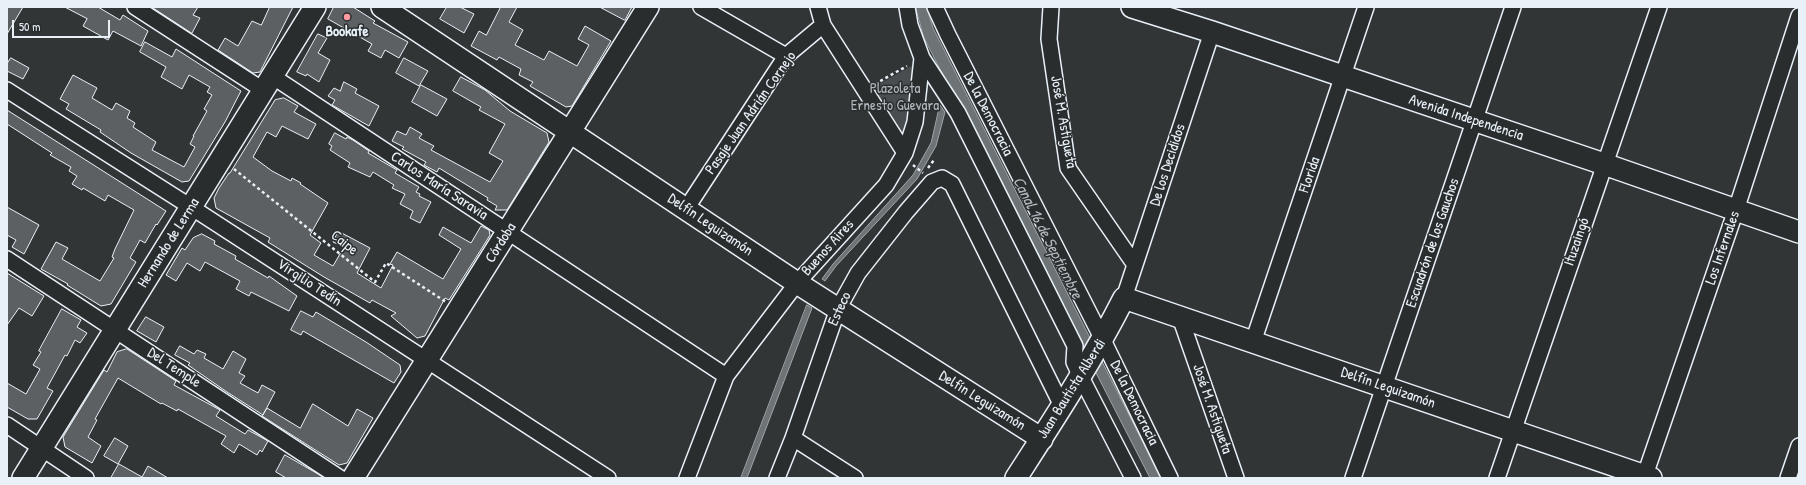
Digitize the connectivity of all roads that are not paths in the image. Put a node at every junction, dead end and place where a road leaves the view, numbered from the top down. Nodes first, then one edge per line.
1 (135, 7) edge
2 (315, 7) edge
3 (382, 7) edge
4 (648, 7) edge
5 (701, 7) edge
6 (818, 7) edge
7 (908, 7) edge
8 (935, 7) edge
9 (1051, 7) edge
10 (1132, 7) edge
11 (1366, 7) edge
12 (1513, 7) edge
13 (1659, 7) edge
14 (1799, 16) edge
15 (823, 25) junction
16 (1212, 32) junction
17 (786, 56) junction
18 (922, 58) junction
19 (1343, 77) junction
20 (268, 83) junction
21 (7, 90) edge
22 (1474, 121) junction
23 (570, 133) junction
24 (909, 159) junction
25 (1604, 164) junction
26 (191, 207) junction
27 (686, 209) junction
28 (1736, 210) junction
29 (508, 232) junction
30 (1799, 232) edge
31 (7, 259) edge
32 (1135, 265) junction
33 (797, 283) junction
34 (1124, 298) junction
35 (838, 308) junction
36 (1180, 317) junction
37 (115, 330) junction
38 (1103, 340) junction
39 (1253, 342) junction
40 (428, 360) junction
41 (726, 376) junction
42 (1081, 377) junction
43 (1384, 387) junction
44 (1062, 406) junction
45 (7, 425) edge
46 (1514, 431) junction
47 (793, 438) junction
48 (1042, 438) junction
49 (1799, 446) edge
50 (42, 448) junction
51 (1646, 477) edge
52 (23, 478) edge
53 (86, 478) edge
54 (340, 478) edge
55 (353, 478) edge
56 (608, 478) edge
57 (687, 478) edge
58 (777, 478) edge
59 (855, 478) edge
60 (1016, 478) edge
61 (1133, 478) edge
62 (1170, 478) edge
63 (1236, 478) edge
64 (1353, 478) edge
65 (1497, 478) edge
66 (1788, 478) edge

1 - 20 street, Carlos María Saravia
2 - 20 main road, Hernando de Lerma
3 - 23 main road, Delfín Leguizamón
4 - 23 main road, Córdoba
5 - 17 street
6 - 15 street
7 - 18 street, Buenos Aires
8 - 38 street, De la Democracia
9 - 32 street, José M. Astigueta
10 - 16 main road, Avenida Independencia
11 - 19 street, Florida
12 - 22 street, Escuadrón de los Gauchos
13 - 25 street, Ituzaingó
14 - 28 street, Los Infernales
15 - 17 street, Pasaje Juan Adrián Cornejo
15 - 24 street
16 - 19 main road, Avenida Independencia
16 - 32 street, De los Decididos
17 - 27 street, Pasaje Juan Adrián Cornejo
18 - 24 street, Buenos Aires
18 - 42 street, De la Democracia
19 - 22 main road, Avenida Independencia
19 - 39 street, Florida
20 - 26 main road, Hernando de Lerma
20 - 29 street, Carlos María Saravia
21 - 26 street, Virgilio Tedín
22 - 25 main road, Avenida Independencia
22 - 43 street, Escuadrón de los Gauchos
23 - 27 main road, Delfín Leguizamón
23 - 29 main road, Córdoba
24 - 33 street, Buenos Aires
25 - 28 main road, Avenida Independencia
25 - 46 street, Ituzaingó
26 - 37 main road, Hernando de Lerma
26 - 40 street, Virgilio Tedín
27 - 33 main road, Delfín Leguizamón
28 - 30 main road, Avenida Independencia
28 - 51 street, Los Infernales
29 - 40 main road, Córdoba
29 - 41 street, Carlos María Saravia
31 - 37 street, Del Temple
32 - 34 street, De los Decididos
33 - 35 main road, Delfín Leguizamón
33 - 41 street, Buenos Aires
34 - 36 main road, Delfín Leguizamón
34 - 38 main road, Juan Bautista Alberdi
35 - 44 street, Esteco
35 - 47 street, Esteco
35 - 48 main road, Delfín Leguizamón
36 - 39 main road, Delfín Leguizamón
36 - 63 street, José M. Astigueta
37 - 50 main road, Hernando de Lerma
37 - 54 street, Del Temple
38 - 42 main road, Juan Bautista Alberdi
38 - 62 street, De la Democracia
39 - 43 main road, Delfín Leguizamón
40 - 55 main road, Córdoba
40 - 56 street, Virgilio Tedín
41 - 57 street, Buenos Aires
42 - 44 main road, Juan Bautista Alberdi
42 - 61 street, De la Democracia
43 - 46 main road, Delfín Leguizamón
43 - 64 street, Escuadrón de los Gauchos
44 - 48 main road, Juan Bautista Alberdi
45 - 50 street
46 - 51 main road, Delfín Leguizamón
46 - 65 street, Ituzaingó
47 - 58 street, Esteco
47 - 59 street
48 - 60 main road, Juan Bautista Alberdi
49 - 66 street
50 - 52 main road, Hernando de Lerma
50 - 53 street

